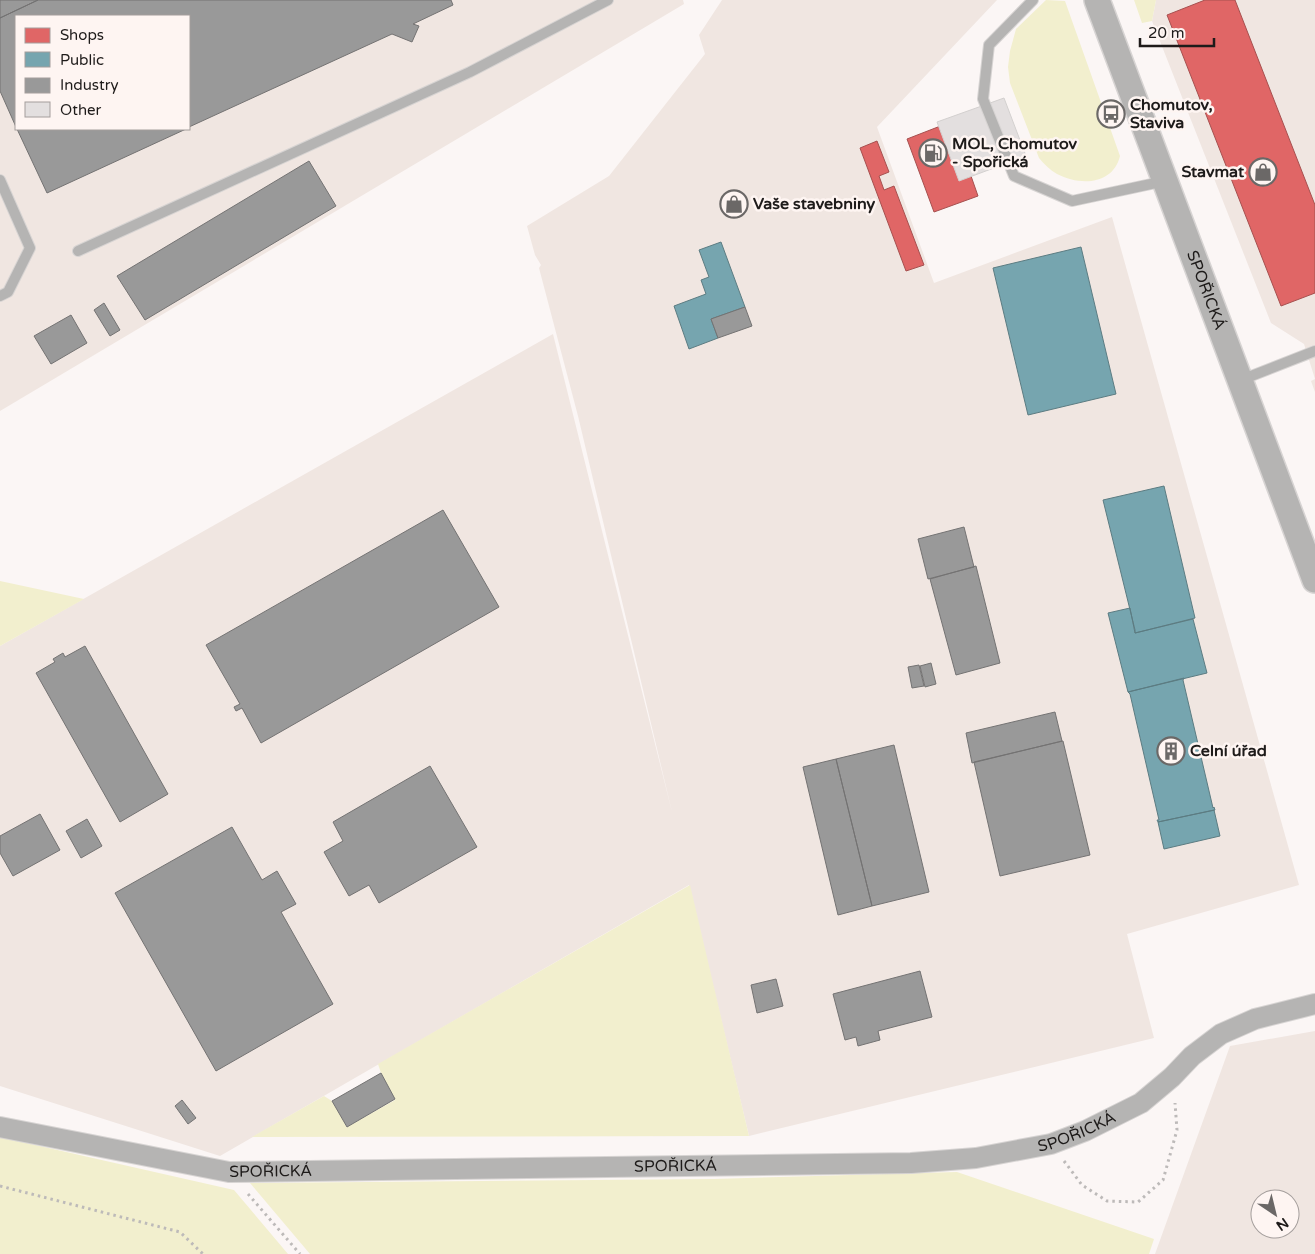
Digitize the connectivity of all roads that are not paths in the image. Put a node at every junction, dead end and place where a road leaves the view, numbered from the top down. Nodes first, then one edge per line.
1 (608, 0) edge
2 (1033, 0) edge
3 (1097, 0) edge
4 (0, 180) edge
5 (1166, 181) junction
6 (78, 251) dead end
7 (0, 296) edge
8 (1315, 351) edge
9 (1240, 381) junction
10 (1315, 580) edge
11 (1315, 1004) edge
12 (0, 1118) edge
13 (9, 1129) edge

1 - 6 lane
2 - 5 lane
3 - 5 street, SPOŘICKÁ
4 - 7 lane
5 - 9 street, SPOŘICKÁ
8 - 9 lane
9 - 10 street, SPOŘICKÁ
11 - 13 street, SPOŘICKÁ
12 - 13 lane

